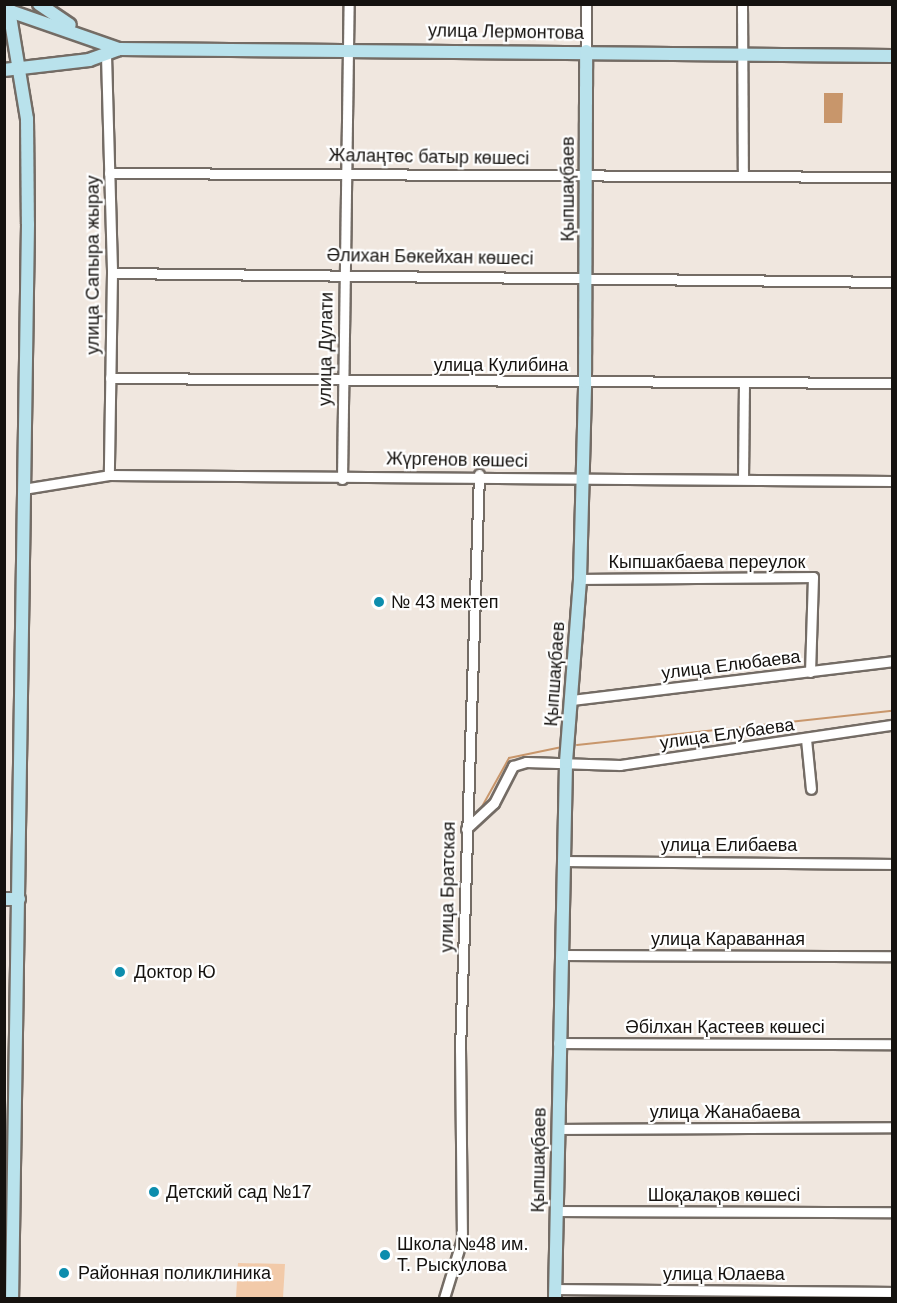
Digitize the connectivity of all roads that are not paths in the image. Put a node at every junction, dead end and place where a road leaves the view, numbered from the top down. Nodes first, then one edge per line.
1 (39, 4) edge
2 (349, 4) edge
3 (586, 4) edge
4 (742, 4) edge
5 (7, 8) edge
6 (84, 33) junction
7 (350, 47) junction
8 (119, 49) junction
9 (586, 51) junction
10 (742, 53) junction
11 (106, 55) junction
12 (892, 56) edge
13 (4, 70) edge
14 (19, 70) junction
15 (346, 170) junction
16 (109, 173) junction
17 (743, 176) junction
18 (586, 177) junction
19 (892, 177) edge
20 (344, 272) junction
21 (112, 273) junction
22 (585, 275) junction
23 (892, 282) edge
24 (110, 378) junction
25 (341, 381) junction
26 (585, 382) junction
27 (744, 382) junction
28 (892, 383) edge
29 (479, 474) junction
30 (109, 475) junction
31 (342, 479) junction
32 (742, 479) junction
33 (582, 480) junction
34 (892, 481) edge
35 (23, 489) junction
36 (580, 579) junction
37 (892, 661) edge
38 (810, 672) junction
39 (572, 700) junction
40 (892, 725) edge
41 (806, 739) junction
42 (566, 762) junction
43 (812, 789) dead end
44 (466, 829) junction
45 (565, 861) junction
46 (892, 864) edge
47 (4, 899) edge
48 (19, 899) junction
49 (564, 955) junction
50 (892, 956) edge
51 (558, 1043) junction
52 (892, 1044) edge
53 (892, 1127) edge
54 (557, 1129) junction
55 (556, 1211) junction
56 (892, 1212) edge
57 (892, 1292) edge
58 (555, 1294) edge
59 (12, 1299) edge
60 (444, 1299) edge

1 - 6 street
2 - 7 street, улица Дулати
3 - 9 street
4 - 10 street
5 - 6 street
5 - 14 street
6 - 8 street
7 - 8 street, улица Лермонтова
7 - 9 street, улица Лермонтова
7 - 15 street, улица Дулати
8 - 11 street
9 - 10 street, улица Лермонтова
9 - 18 street, Қыпшақбаев
10 - 12 street, улица Лермонтова
10 - 17 street
11 - 14 street
11 - 16 street, улица Сапыра жырау
13 - 14 street
14 - 35 street
15 - 16 street, Жалаңтөс батыр көшесі
15 - 18 street, Жалаңтөс батыр көшесі
15 - 20 street, улица Дулати
16 - 21 street, улица Сапыра жырау
17 - 18 street, Жалаңтөс батыр көшесі
17 - 19 street, Жалаңтөс батыр көшесі
18 - 22 street, Қыпшақбаев
20 - 21 street, Әлихан Бөкейхан көшесі
20 - 22 street, Әлихан Бөкейхан көшесі
20 - 25 street, улица Дулати
21 - 24 street, улица Сапыра жырау
22 - 23 street, Әлихан Бөкейхан көшесі
22 - 26 street, Қыпшақбаев
24 - 25 street, улица Кулибина
24 - 30 street, улица Сапыра жырау
25 - 26 street, улица Кулибина
25 - 31 street, улица Дулати
26 - 27 street, улица Кулибина
26 - 33 street, Қыпшақбаев
27 - 28 street, улица Кулибина
27 - 32 street
29 - 31 street, Жүргенов көшесі
29 - 33 street, Жүргенов көшесі
29 - 44 street, улица Братская
30 - 31 street, Жүргенов көшесі
30 - 35 street, Жүргенов көшесі
32 - 33 street, Жүргенов көшесі
32 - 34 street, Жүргенов көшесі
33 - 36 street, Қыпшақбаев
35 - 48 street
36 - 38 street, Кыпшакбаева переулок
36 - 39 street, Қыпшақбаев
37 - 38 street, улица Елюбаева
38 - 39 street, улица Елюбаева
39 - 42 street, Қыпшақбаев
40 - 41 street, улица Елубаева
41 - 42 street, улица Елубаева
41 - 43 street
42 - 44 street, улица Елубаева
42 - 45 street, Қыпшақбаев
44 - 60 street, улица Братская
45 - 46 street, улица Елибаева
45 - 49 street, Қыпшақбаев
47 - 48 street
48 - 59 street
49 - 50 street, улица Караванная
49 - 51 street, Қыпшақбаев
51 - 52 street, Әбілхан Қастеев көшесі
51 - 54 street, Қыпшақбаев
53 - 54 street, улица Жанабаева
54 - 55 street, Қыпшақбаев
55 - 56 street, Шоқалақов көшесі
55 - 58 street, Қыпшақбаев
57 - 58 street, улица Юлаева

